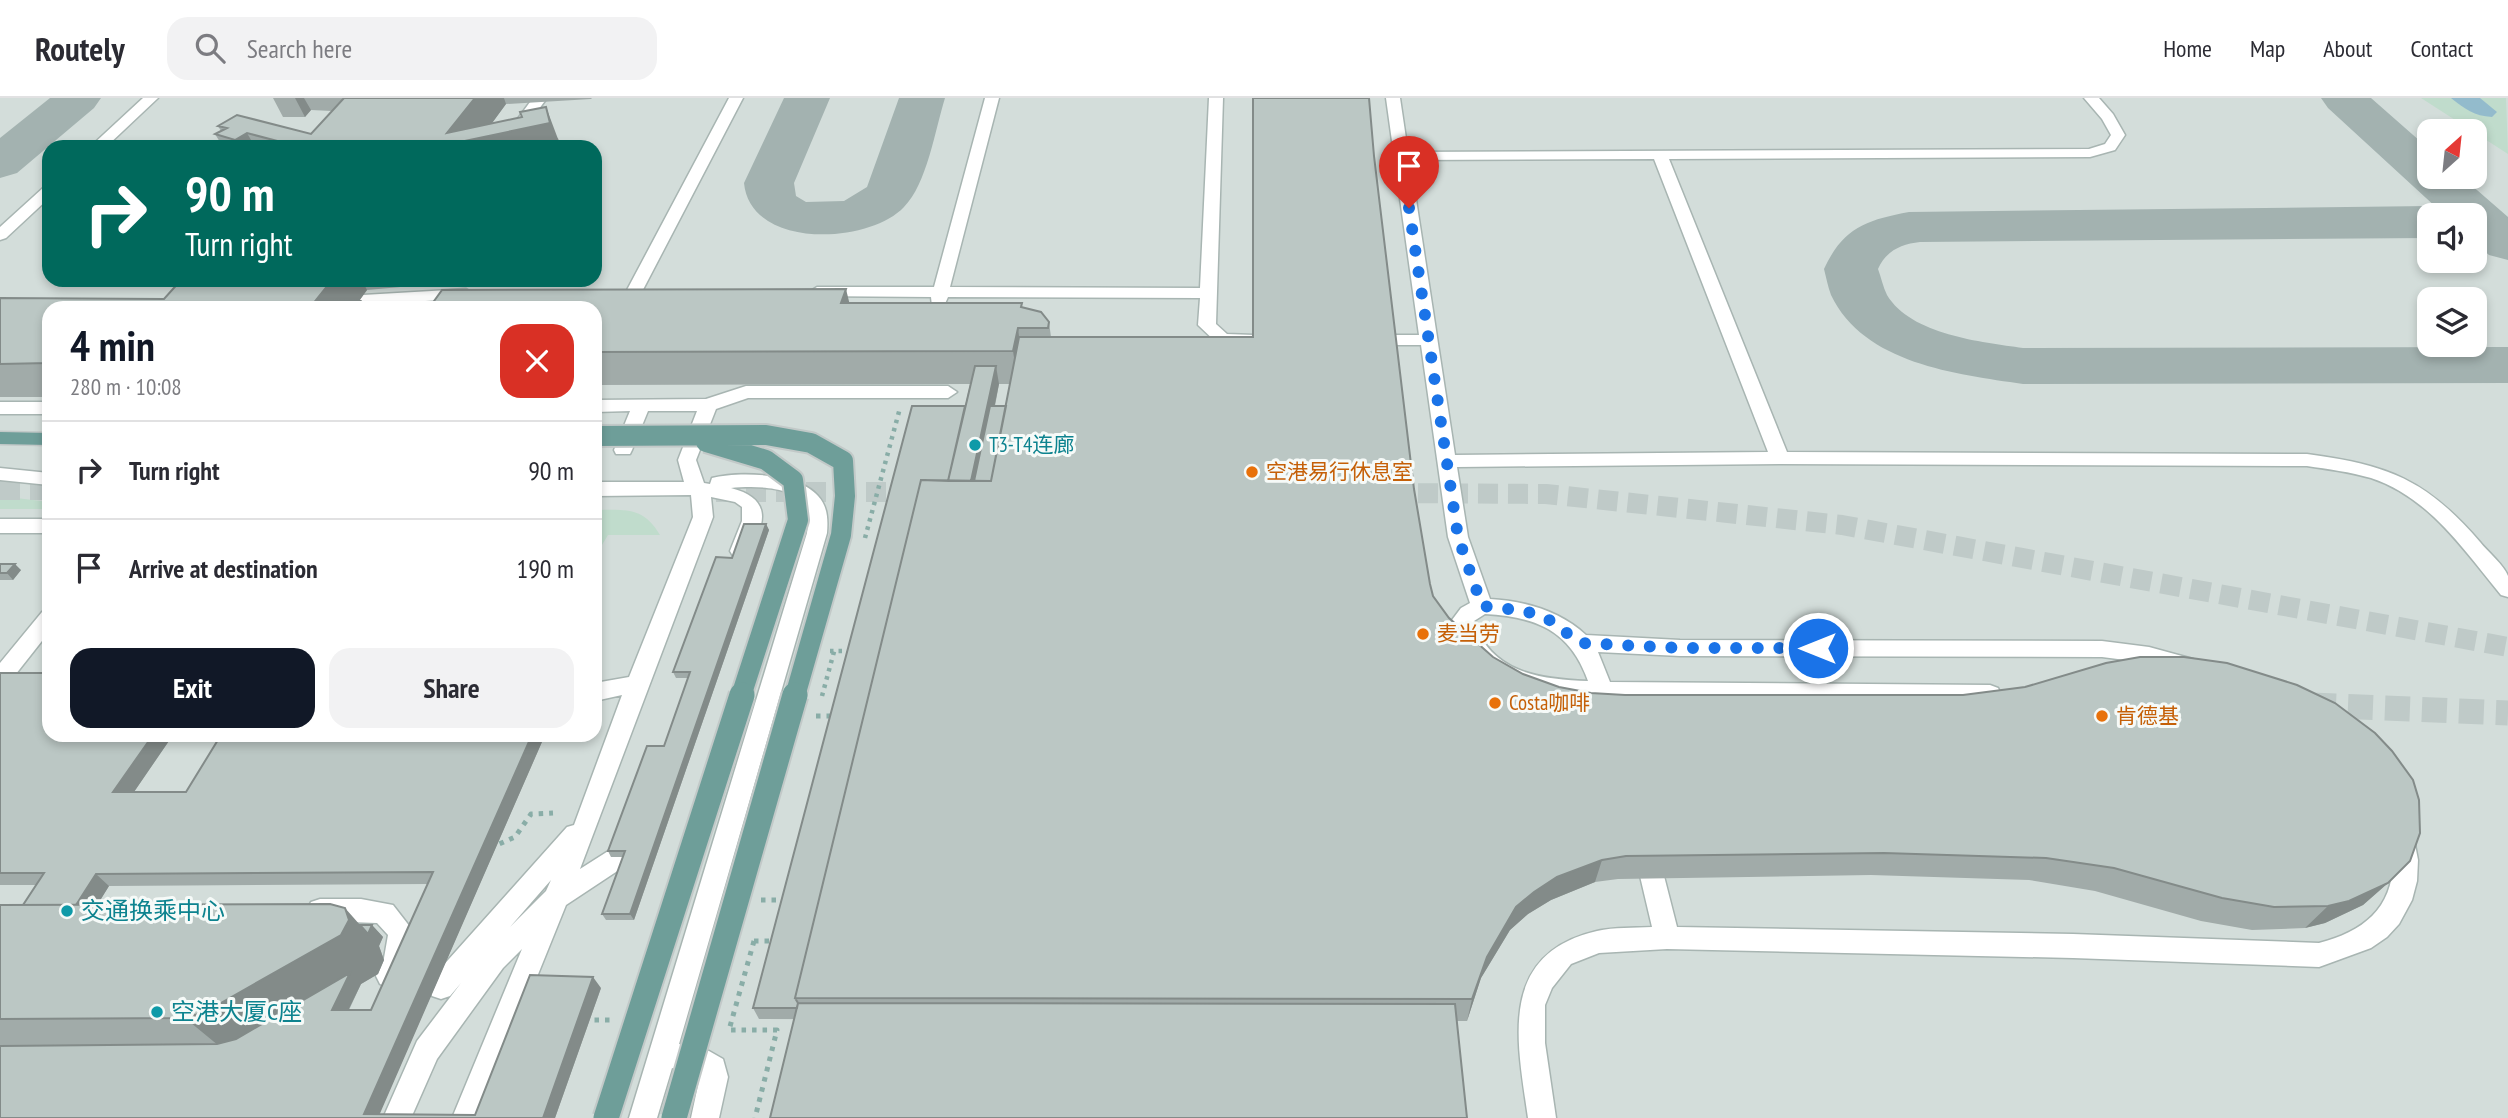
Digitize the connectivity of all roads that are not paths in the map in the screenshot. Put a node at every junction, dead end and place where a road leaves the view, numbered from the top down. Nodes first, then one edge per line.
1 (151, 98) edge
2 (540, 98) edge
3 (736, 98) edge
4 (992, 98) edge
5 (1216, 98) edge
6 (1393, 98) edge
7 (2091, 98) edge
8 (105, 140) edge
9 (507, 140) edge
10 (1660, 155) junction
11 (1402, 156) junction
12 (42, 196) edge
13 (0, 235) edge
14 (940, 297) junction
15 (802, 298) edge
16 (630, 299) edge
17 (363, 300) edge
18 (1207, 300) junction
19 (371, 301) edge
20 (450, 301) edge
21 (474, 301) edge
22 (1248, 339) edge
23 (1396, 340) edge
24 (1429, 340) junction
25 (948, 392) dead end
26 (708, 405) junction
27 (602, 406) edge
28 (641, 406) junction
29 (0, 408) edge
30 (42, 408) edge
31 (602, 436) edge
32 (683, 436) junction
33 (0, 438) edge
34 (42, 439) edge
35 (623, 450) dead end
36 (1780, 458) junction
37 (1447, 461) junction
38 (0, 474) edge
39 (42, 478) edge
40 (602, 489) edge
41 (701, 490) junction
42 (42, 526) edge
43 (2, 527) edge
44 (733, 570) edge
45 (2508, 590) edge
46 (1482, 606) junction
47 (42, 627) edge
48 (1580, 643) junction
49 (2207, 673) edge
50 (0, 678) edge
51 (636, 684) junction
52 (1602, 690) junction
53 (602, 691) edge
54 (1990, 694) edge
55 (1611, 718) edge
56 (647, 812) edge
57 (2399, 814) edge
58 (586, 822) junction
59 (1652, 876) edge
60 (556, 898) junction
61 (291, 910) edge
62 (1667, 938) junction
63 (441, 987) dead end
64 (377, 1002) edge
65 (663, 1050) junction
66 (397, 1118) edge
67 (466, 1118) edge
68 (606, 1118) edge
69 (643, 1118) edge
70 (674, 1118) edge
71 (705, 1118) edge
72 (1542, 1118) edge

1 - 8 lane
2 - 9 lane
3 - 16 lane
4 - 14 lane
5 - 18 lane
6 - 11 lane
7 - 10 lane
10 - 11 lane
10 - 36 lane
11 - 24 lane
12 - 13 lane
14 - 15 lane
14 - 18 lane
17 - 19 lane
18 - 22 lane
20 - 21 lane
23 - 24 lane
24 - 37 lane
25 - 26 lane
26 - 28 lane
26 - 41 lane
27 - 28 lane
28 - 35 lane
29 - 30 lane
31 - 32 main road, bridge
32 - 68 main road, bridge
32 - 70 main road, bridge
33 - 34 main road
36 - 37 lane
36 - 45 lane
37 - 46 lane
38 - 39 lane
40 - 41 lane
41 - 44 lane
41 - 51 lane
41 - 65 lane
42 - 43 lane
46 - 48 lane
46 - 52 lane
47 - 50 lane
48 - 49 lane
48 - 52 lane
51 - 53 lane
51 - 58 lane
52 - 54 lane
52 - 55 lane
56 - 60 lane
57 - 62 lane
58 - 60 lane
58 - 63 lane
59 - 62 lane
60 - 66 lane
60 - 67 lane
61 - 64 lane
62 - 72 lane
65 - 69 lane
65 - 71 lane

